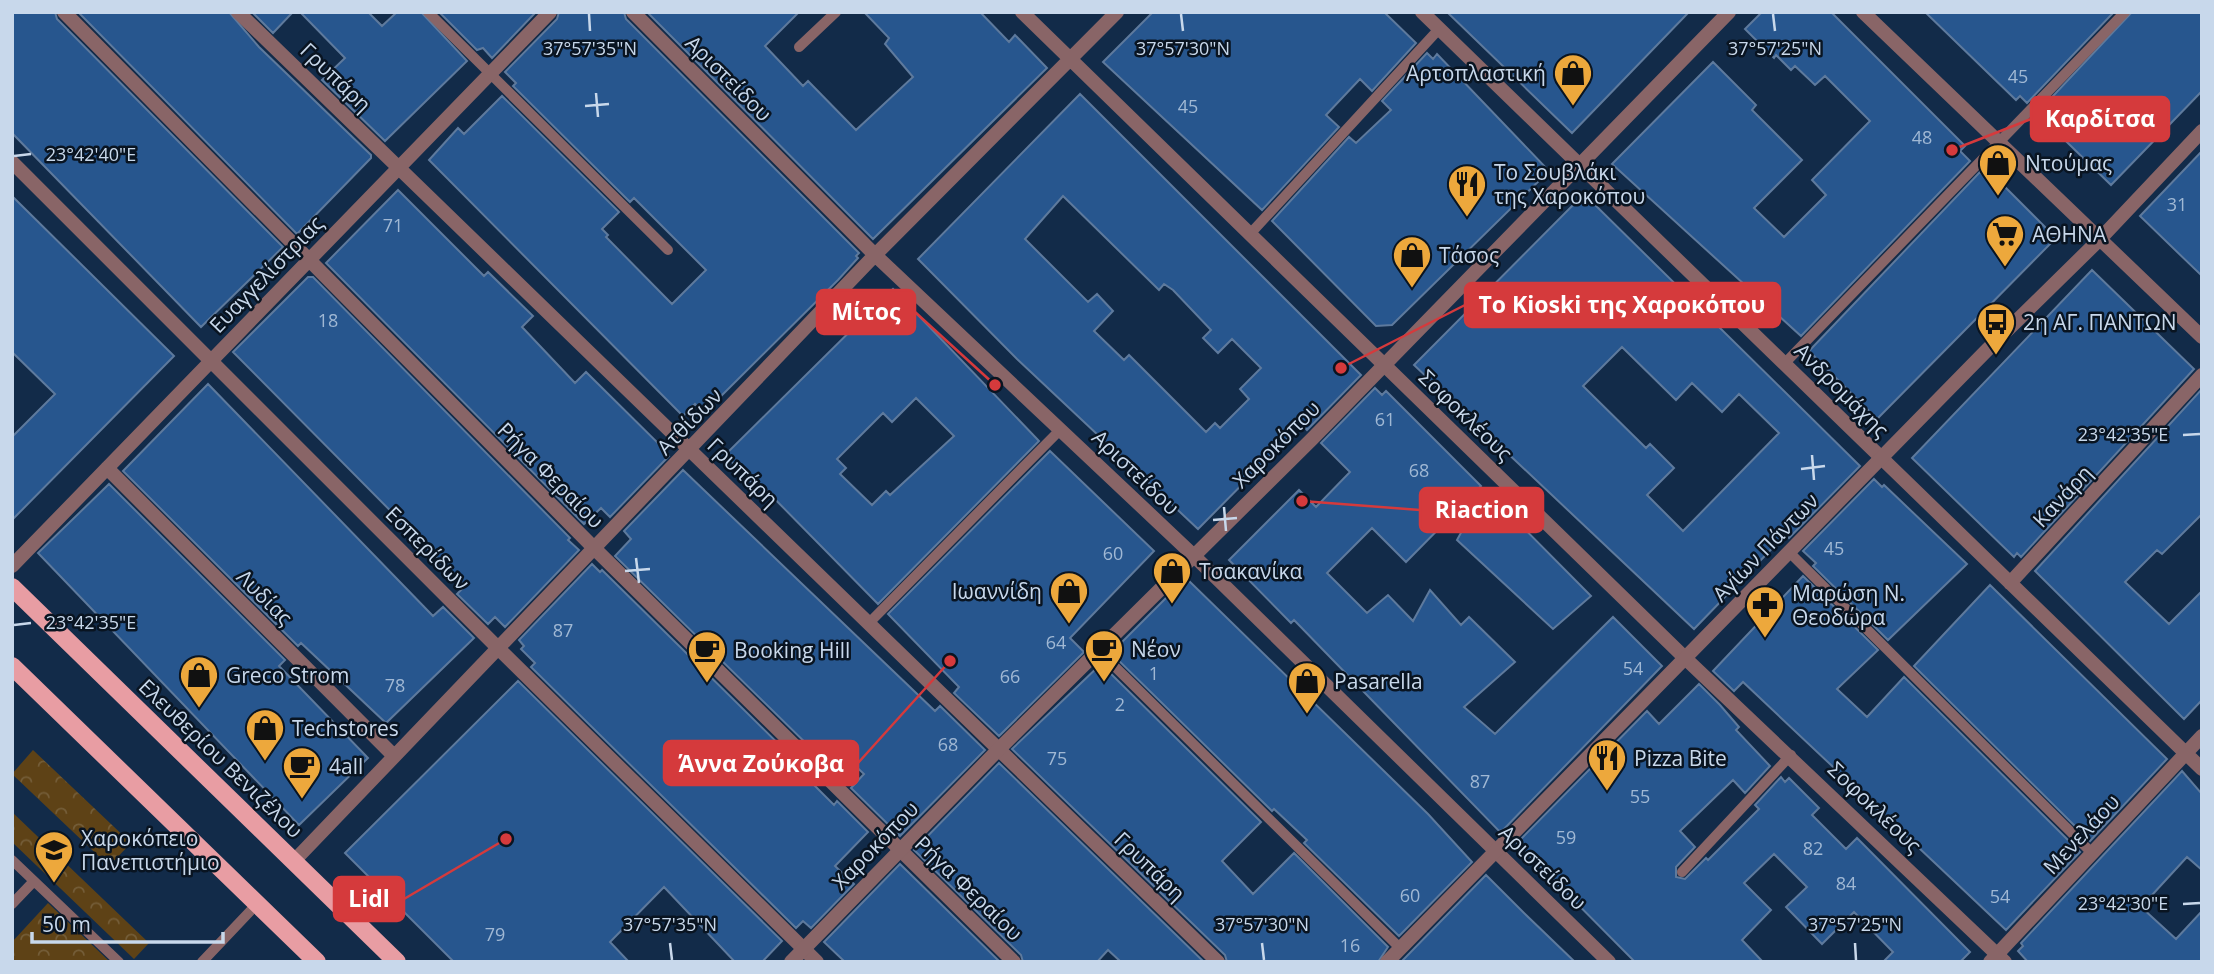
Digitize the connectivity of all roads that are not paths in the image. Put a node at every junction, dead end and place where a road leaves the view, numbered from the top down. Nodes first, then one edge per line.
1 (64, 12) edge
2 (238, 12) edge
3 (428, 12) edge
4 (550, 12) edge
5 (634, 12) edge
6 (835, 12) edge
7 (1022, 12) edge
8 (1117, 12) edge
9 (1422, 12) edge
10 (1729, 12) edge
11 (1863, 12) edge
12 (2125, 12) edge
13 (1439, 29) junction
14 (799, 47) dead end
15 (1071, 60) junction
16 (491, 73) junction
17 (2202, 131) edge
18 (1999, 143) junction
19 (12, 162) edge
20 (1578, 164) junction
21 (399, 168) junction
22 (1250, 234) junction
23 (2100, 240) junction
24 (668, 250) dead end
25 (875, 255) junction
26 (308, 262) junction
27 (2202, 337) edge
28 (213, 359) junction
29 (1785, 363) junction
30 (1384, 365) junction
31 (2202, 375) edge
32 (1061, 429) junction
33 (691, 451) junction
34 (1881, 458) junction
35 (107, 468) junction
36 (594, 548) junction
37 (1790, 553) junction
38 (1193, 555) junction
39 (12, 566) edge
40 (2010, 583) junction
41 (12, 587) edge
42 (869, 623) junction
43 (498, 648) junction
44 (1098, 650) junction
45 (1685, 658) junction
46 (12, 666) edge
47 (2202, 736) edge
48 (999, 749) junction
49 (2185, 753) junction
50 (1791, 755) junction
51 (394, 756) junction
52 (2202, 769) edge
53 (899, 850) junction
54 (1496, 851) junction
55 (2092, 853) junction
56 (12, 860) edge
57 (294, 861) junction
58 (1682, 872) dead end
59 (34, 881) junction
60 (12, 904) edge
61 (257, 904) junction
62 (803, 948) junction
63 (1400, 948) junction
64 (1997, 959) edge
65 (119, 962) edge
66 (202, 962) edge
67 (317, 962) edge
68 (397, 962) edge
69 (791, 962) edge
70 (817, 962) edge
71 (1014, 962) edge
72 (1218, 962) edge
73 (1387, 962) edge
74 (1609, 962) edge

1 - 26 street, Ρήγα Φεραίου
2 - 21 street, Γρυπάρη
3 - 16 lane
4 - 16 street, Ευαγγελίστριας
5 - 25 street, Αριστείδου
6 - 14 lane
7 - 15 street, Σοφοκλέους
8 - 15 street, Ατθίδων
9 - 13 street, Ανδρομάχης
10 - 20 street, Χαροκόπου
11 - 18 street
12 - 18 lane
13 - 20 street, Ανδρομάχης
13 - 22 lane
15 - 22 street, Σοφοκλέους
15 - 25 street, Ατθίδων
16 - 21 street, Ευαγγελίστριας
16 - 24 lane
17 - 23 street, Αγίων Πάντων
18 - 23 street
18 - 29 lane
19 - 28 street, Εσπερίδων
20 - 29 street, Ανδρομάχης
20 - 30 street, Χαροκόπου
21 - 26 street, Ευαγγελίστριας
21 - 33 street, Γρυπάρη
22 - 30 street, Σοφοκλέους
23 - 27 street
23 - 34 street, Αγίων Πάντων
25 - 32 street, Αριστείδου
25 - 33 street, Ατθίδων
26 - 28 street, Ευαγγελίστριας
26 - 36 street, Ρήγα Φεραίου
28 - 35 street, Ευαγγελίστριας
28 - 43 street, Εσπερίδων
29 - 34 street, Ανδρομάχης
30 - 38 street, Χαροκόπου
30 - 45 street, Σοφοκλέους
31 - 40 street, Κανάρη
32 - 38 street, Αριστείδου
32 - 42 lane
33 - 36 street, Ατθίδων
33 - 42 street, Γρυπάρη
34 - 37 street, Αγίων Πάντων
34 - 40 street, Ανδρομάχης
35 - 39 street, Ευαγγελίστριας
35 - 51 street, Λυδίας
36 - 43 street, Ατθίδων
36 - 53 street, Ρήγα Φεραίου
37 - 45 street, Αγίων Πάντων
37 - 55 lane
38 - 44 street, Χαροκόπου
38 - 54 street, Αριστείδου
40 - 49 street, Ανδρομάχης
41 - 57 main road, Ελευθερίου Βενιζέλου
42 - 48 street, Γρυπάρη
43 - 51 street, Ατθίδων
43 - 62 street, Εσπερίδων
44 - 48 street, Χαροκόπου
44 - 63 lane
45 - 50 street, Σοφοκλέους
45 - 54 street, Αγίων Πάντων
46 - 61 main road
47 - 49 street, Μενελάου
48 - 53 street, Χαροκόπου
48 - 72 street, Γρυπάρη
49 - 52 street, Ανδρομάχης
49 - 55 street, Μενελάου
50 - 58 lane
50 - 64 street, Σοφοκλέους
51 - 57 street, Ατθίδων
53 - 62 street, Χαροκόπου
53 - 71 street, Ρήγα Φεραίου
54 - 63 street, Αγίων Πάντων
54 - 74 street, Αριστείδου
55 - 64 street, Μενελάου
56 - 59 lane
57 - 68 main road, Ελευθερίου Βενιζέλου
59 - 60 lane
59 - 65 lane
61 - 66 lane
61 - 67 main road
62 - 69 street, Χαροκόπου
62 - 70 street, Εσπερίδων
63 - 73 street, Αγίων Πάντων

